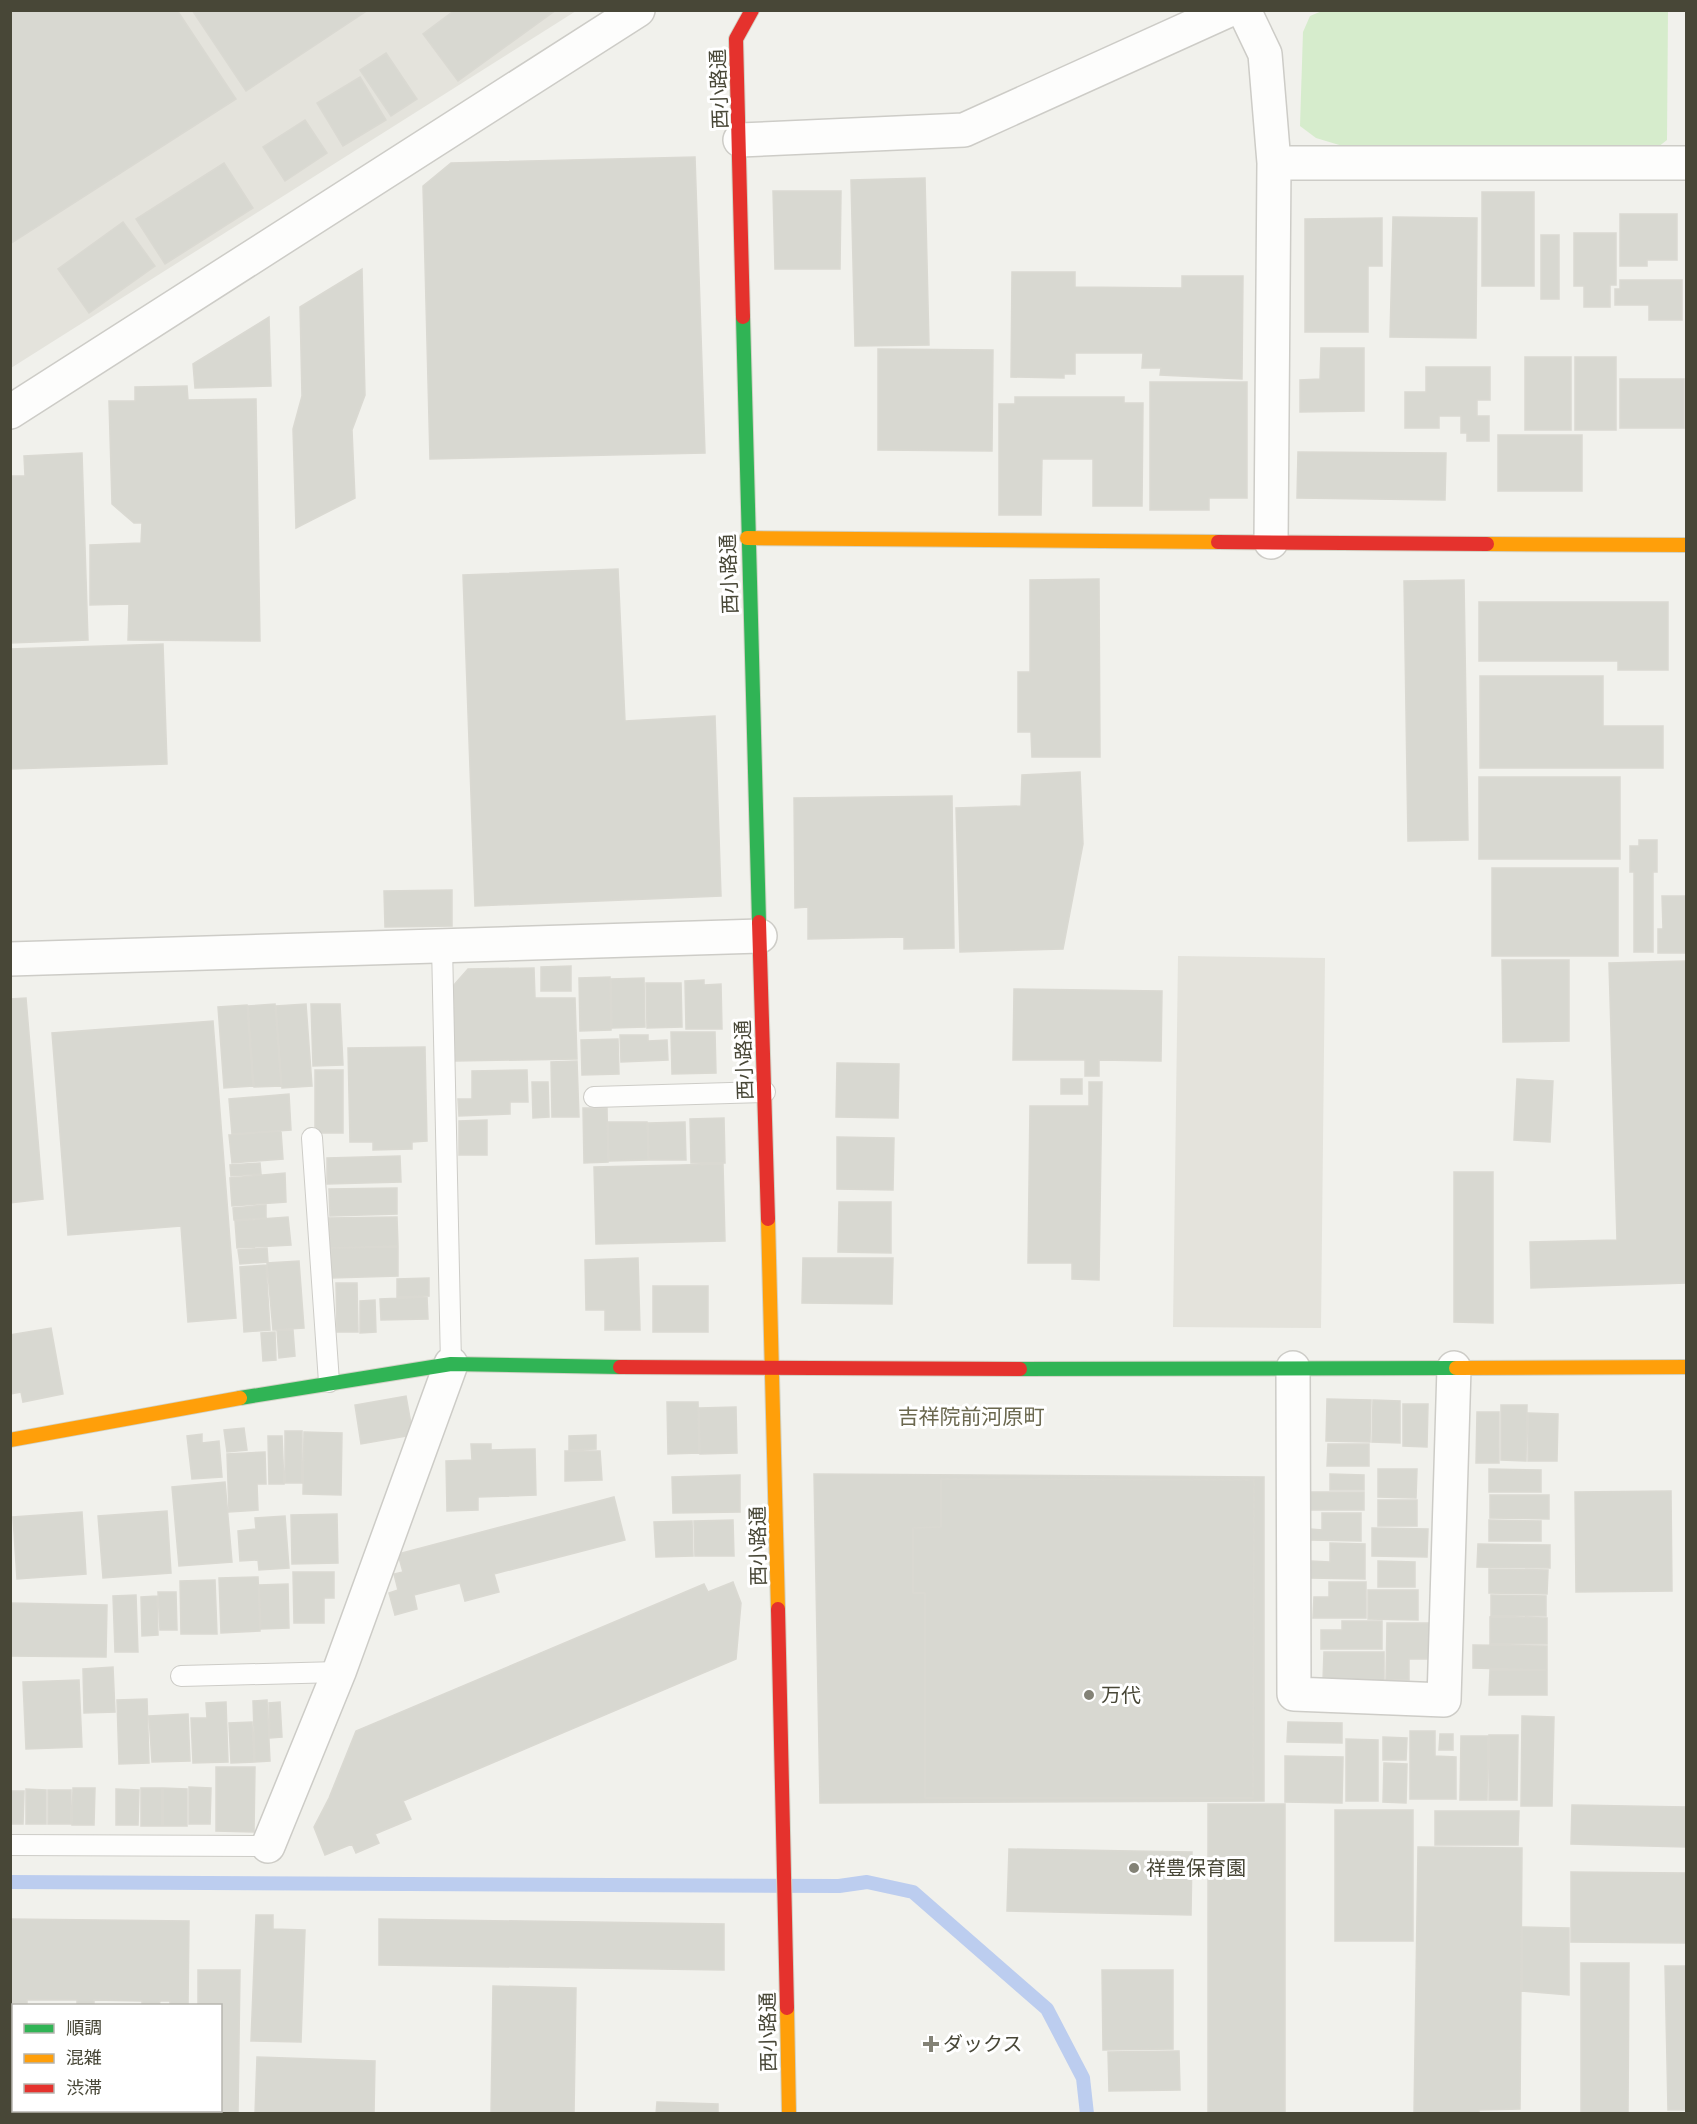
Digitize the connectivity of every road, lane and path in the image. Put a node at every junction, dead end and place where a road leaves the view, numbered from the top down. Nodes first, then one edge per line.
1 (638, 10) edge
2 (752, 10) edge
3 (1229, 10) edge
4 (1244, 10) edge
5 (740, 140) junction
6 (1274, 163) junction
7 (1686, 163) edge
8 (10, 411) edge
9 (747, 538) junction
10 (1271, 542) junction
11 (1686, 545) edge
12 (760, 936) junction
13 (442, 945) junction
14 (10, 959) edge
15 (765, 1092) junction
16 (594, 1097) dead end
17 (312, 1138) dead end
18 (450, 1364) junction
19 (1686, 1367) edge
20 (1293, 1368) junction
21 (1454, 1368) junction
22 (773, 1370) junction
23 (329, 1382) junction
24 (10, 1440) edge
25 (339, 1672) junction
26 (181, 1676) dead end
27 (10, 1845) edge
28 (268, 1846) joint
29 (789, 2114) edge

1 - 8 street
2 - 5 street, 西小路通
3 - 5 street
4 - 6 street
5 - 9 street, 西小路通
6 - 7 street
6 - 10 street
9 - 10 street
9 - 12 street, 西小路通
10 - 11 street
12 - 13 street
12 - 15 street, 西小路通
13 - 14 street
13 - 18 lane
15 - 16 lane
15 - 22 street, 西小路通
17 - 23 lane
18 - 22 street
18 - 23 street
18 - 25 street
19 - 21 street
20 - 21 street
20 - 21 street
20 - 22 street
22 - 29 street, 西小路通
23 - 24 street
25 - 26 lane
25 - 28 street
27 - 28 lane

